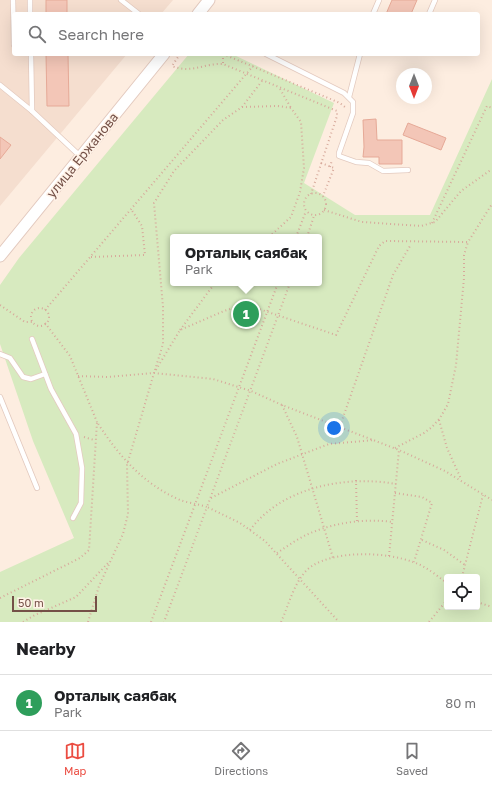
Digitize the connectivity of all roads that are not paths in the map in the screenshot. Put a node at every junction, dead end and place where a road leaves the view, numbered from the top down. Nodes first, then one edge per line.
1 (13, 0) edge
2 (30, 0) edge
3 (121, 0) edge
4 (209, 0) edge
5 (379, 0) edge
6 (435, 0) edge
7 (13, 12) edge
8 (30, 12) edge
9 (136, 12) edge
10 (200, 12) edge
11 (374, 12) edge
12 (430, 12) edge
13 (31, 56) edge
14 (162, 56) edge
15 (270, 56) edge
16 (359, 56) edge
17 (0, 85) edge
18 (349, 97) junction
19 (32, 111) junction
20 (80, 156) junction
21 (408, 170) dead end
22 (0, 256) edge
23 (32, 339) dead end
24 (0, 354) edge
25 (45, 374) junction
26 (0, 397) edge
27 (38, 488) dead end
28 (73, 518) dead end

1 - 7 lane
2 - 8 lane
3 - 9 lane
4 - 10 street
5 - 11 lane
6 - 12 lane
13 - 19 lane
14 - 20 street, улица Ержанова
15 - 18 lane
16 - 18 lane
17 - 19 lane
18 - 21 lane
19 - 20 lane
20 - 22 street, улица Ержанова
23 - 25 lane
24 - 25 lane
25 - 28 lane
26 - 27 lane

